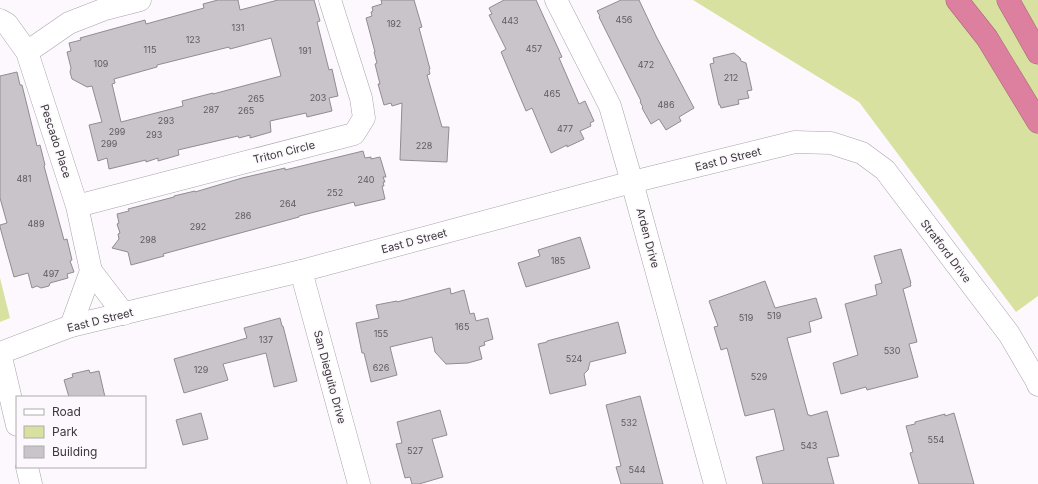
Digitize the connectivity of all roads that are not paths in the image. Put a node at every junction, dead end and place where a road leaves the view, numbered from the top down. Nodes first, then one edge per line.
1 (140, 0) edge
2 (330, 0) edge
3 (556, 0) edge
4 (957, 0) edge
5 (1008, 0) edge
6 (0, 20) edge
7 (28, 52) junction
8 (1038, 53) edge
9 (1038, 122) edge
10 (831, 143) joint
11 (632, 182) junction
12 (77, 206) junction
13 (91, 271) junction
14 (301, 271) junction
15 (124, 314) junction
16 (71, 326) junction
17 (0, 353) edge
18 (1038, 385) edge
19 (16, 421) edge
20 (27, 468) edge
21 (31, 484) edge
22 (359, 484) edge
23 (716, 484) edge

1 - 7 street
2 - 12 street, Triton Circle
3 - 11 street, Arden Drive
4 - 9 highway
5 - 8 highway
6 - 7 street, Pescado Place
7 - 12 street, Pescado Place
10 - 11 street, East D Street
10 - 18 street, Stratford Drive
11 - 14 street, East D Street
11 - 23 street, Arden Drive
12 - 13 street, Pescado Place
13 - 15 street, Pescado Place
13 - 16 street
14 - 15 street, East D Street
14 - 22 street, San Dieguito Drive
15 - 16 street, East D Street
16 - 17 street, East D Street
17 - 19 street
20 - 21 street

